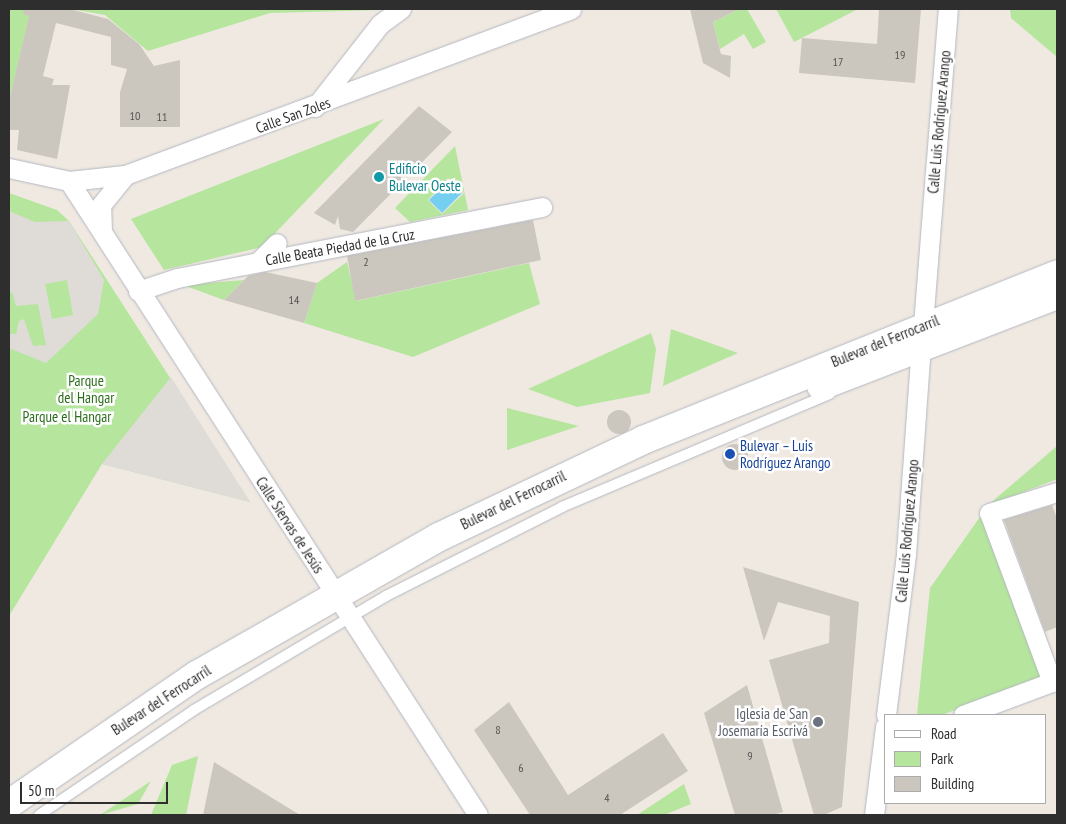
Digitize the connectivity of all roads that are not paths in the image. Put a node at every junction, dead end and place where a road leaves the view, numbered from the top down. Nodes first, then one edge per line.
1 (400, 9) edge
2 (571, 9) edge
3 (948, 9) edge
4 (314, 108) junction
5 (9, 168) edge
6 (125, 175) junction
7 (69, 181) junction
8 (542, 207) dead end
9 (102, 235) junction
10 (277, 243) dead end
11 (259, 261) junction
12 (1057, 263) edge
13 (1057, 274) edge
14 (138, 291) junction
15 (1057, 295) edge
16 (1057, 307) edge
17 (922, 336) junction
18 (1057, 492) edge
19 (360, 567) dead end
20 (335, 595) junction
21 (278, 614) dead end
22 (1054, 681) edge
23 (886, 714) edge
24 (966, 714) edge
25 (107, 721) dead end
26 (884, 738) edge
27 (45, 764) dead end
28 (9, 790) edge
29 (9, 804) edge
30 (20, 815) edge
31 (39, 815) edge
32 (478, 815) edge
33 (874, 815) edge

1 - 4 street
2 - 4 street, Calle San Zoles
3 - 17 street, Calle Luis Rodríguez Arango
4 - 6 street, Calle San Zoles
5 - 7 street, Calle San Zoles
6 - 7 street, Calle San Zoles
6 - 9 street
7 - 9 street, Calle Siervas de Jesús
8 - 11 street, Calle Beata Piedad de la Cruz
9 - 14 street, Calle Siervas de Jesús
10 - 11 street
11 - 14 street, Calle Beata Piedad de la Cruz
12 - 17 lane, Bulevar del Ferrocarril
13 - 17 main road, Bulevar del Ferrocarril
14 - 20 street, Calle Siervas de Jesús
15 - 17 main road, Bulevar del Ferrocarril
16 - 17 lane, Bulevar del Ferrocarril
17 - 19 lane, Bulevar del Ferrocarril
17 - 20 main road, Bulevar del Ferrocarril
17 - 23 street, Calle Luis Rodríguez Arango
18 - 22 street
20 - 29 main road, Bulevar del Ferrocarril
20 - 30 main road, Bulevar del Ferrocarril
20 - 31 lane, Bulevar del Ferrocarril
20 - 32 street, Calle Siervas de Jesús
21 - 25 lane, Bulevar del Ferrocarril
22 - 24 street
26 - 33 street
27 - 28 lane

